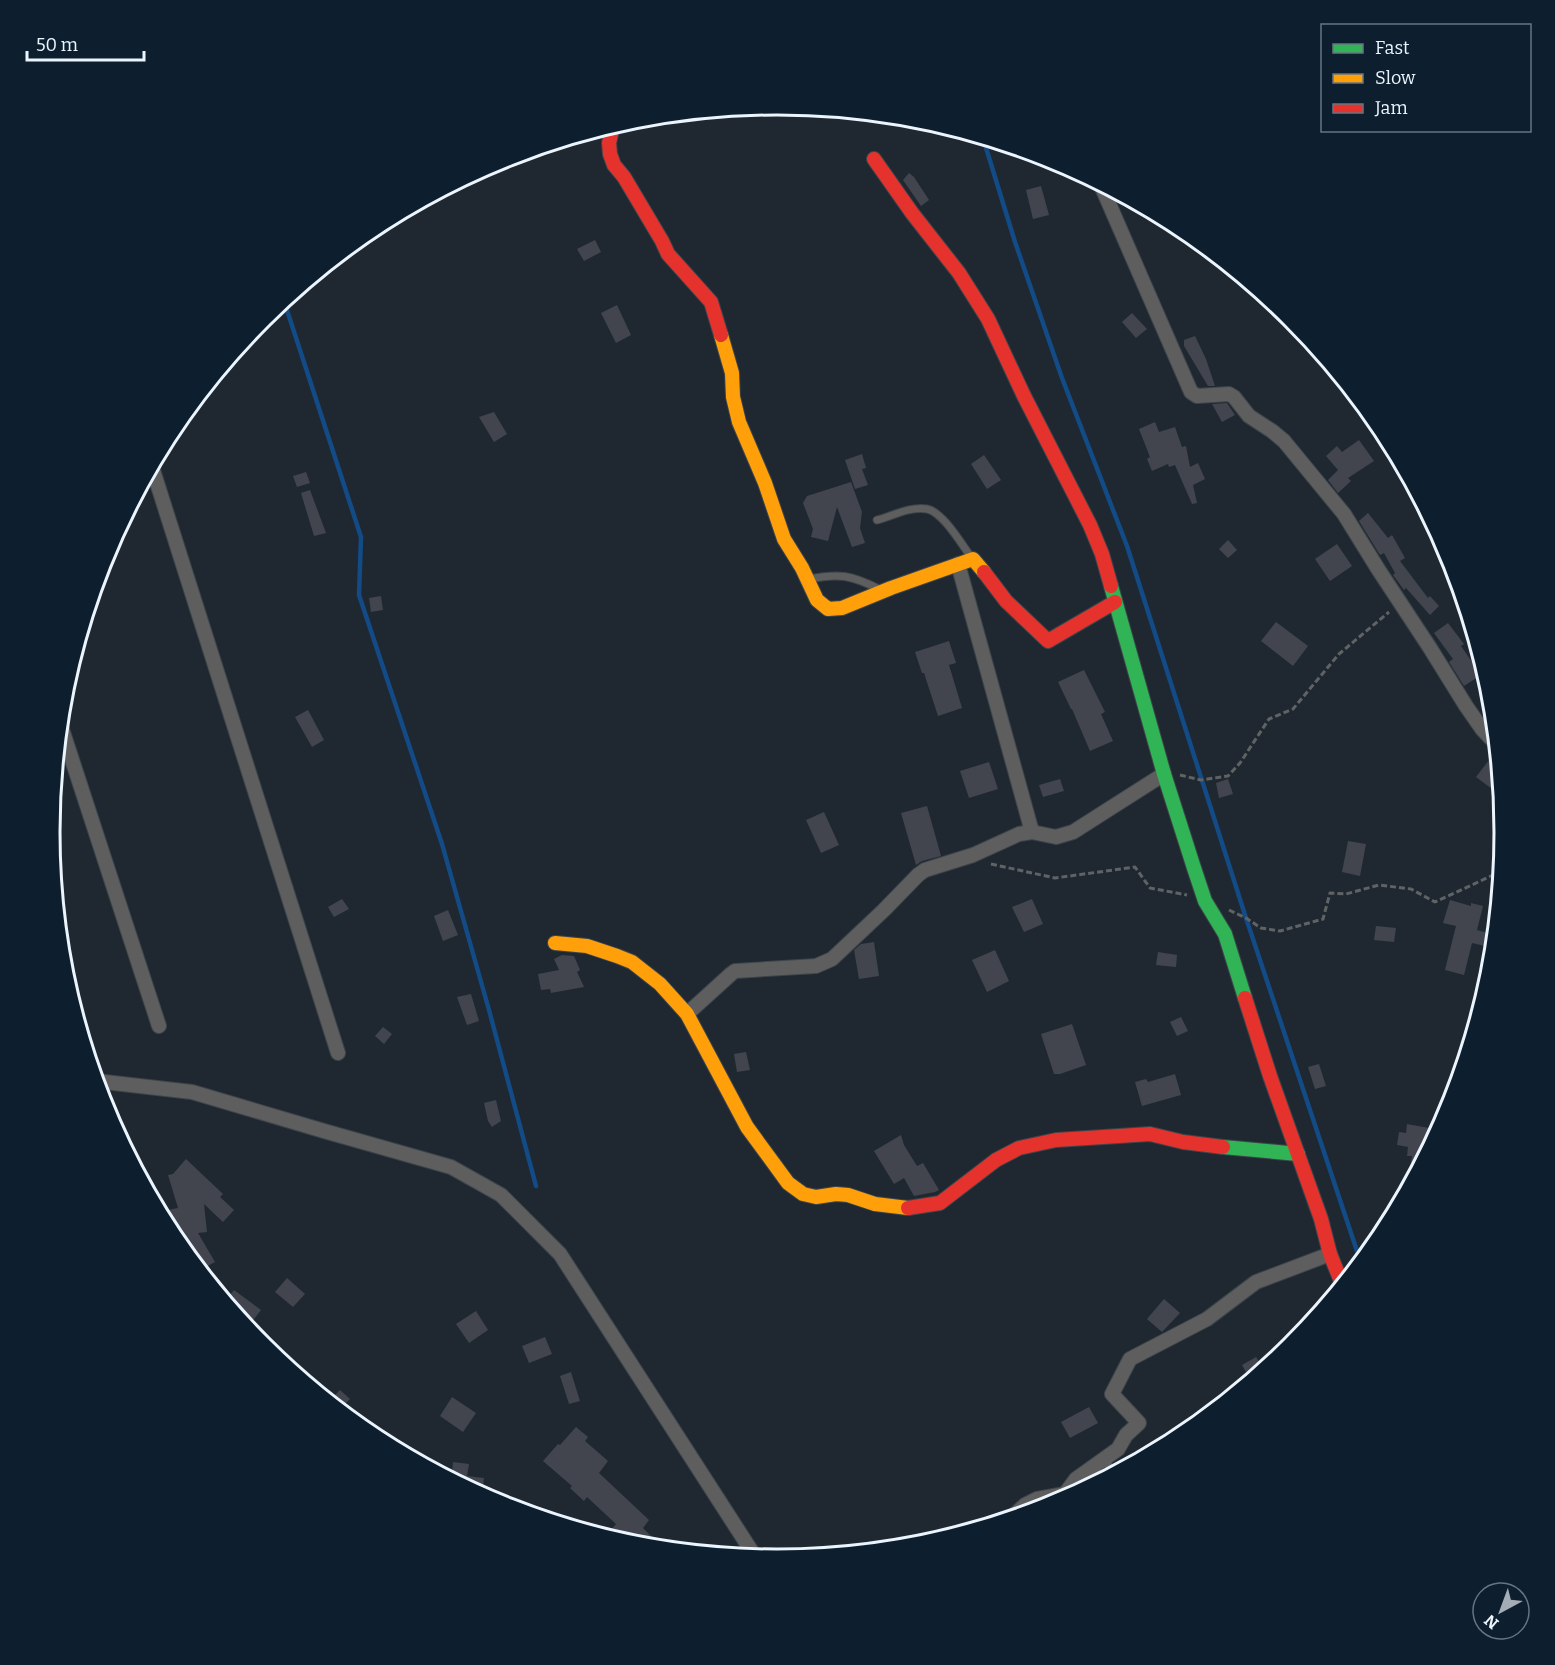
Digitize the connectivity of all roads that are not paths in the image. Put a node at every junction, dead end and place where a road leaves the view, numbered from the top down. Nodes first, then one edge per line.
1 (611, 135) edge
2 (874, 159) dead end
3 (1105, 194) edge
4 (155, 476) edge
5 (876, 520) dead end
6 (973, 559) junction
7 (958, 564) junction
8 (807, 579) junction
9 (884, 591) junction
10 (1114, 602) junction
11 (1489, 738) edge
12 (66, 741) edge
13 (1164, 774) junction
14 (1032, 832) junction
15 (555, 943) dead end
16 (687, 1014) junction
17 (159, 1026) dead end
18 (338, 1053) dead end
19 (105, 1082) edge
20 (1298, 1154) junction
21 (1330, 1254) junction
22 (1340, 1278) edge
23 (1104, 1460) junction
24 (1110, 1468) edge
25 (1073, 1486) edge
26 (1040, 1500) edge
27 (1024, 1506) edge
28 (750, 1549) edge

1 - 8 street
2 - 10 street
3 - 11 street
4 - 18 street
5 - 6 lane
6 - 7 street
6 - 10 street
7 - 9 street
7 - 14 street
8 - 9 lane
8 - 9 street
10 - 13 street
12 - 17 street
13 - 14 street
13 - 20 street
14 - 16 street
15 - 16 street
16 - 20 street
19 - 28 street
20 - 21 street
21 - 22 street
21 - 23 street
23 - 24 lane
23 - 25 street
26 - 27 street

